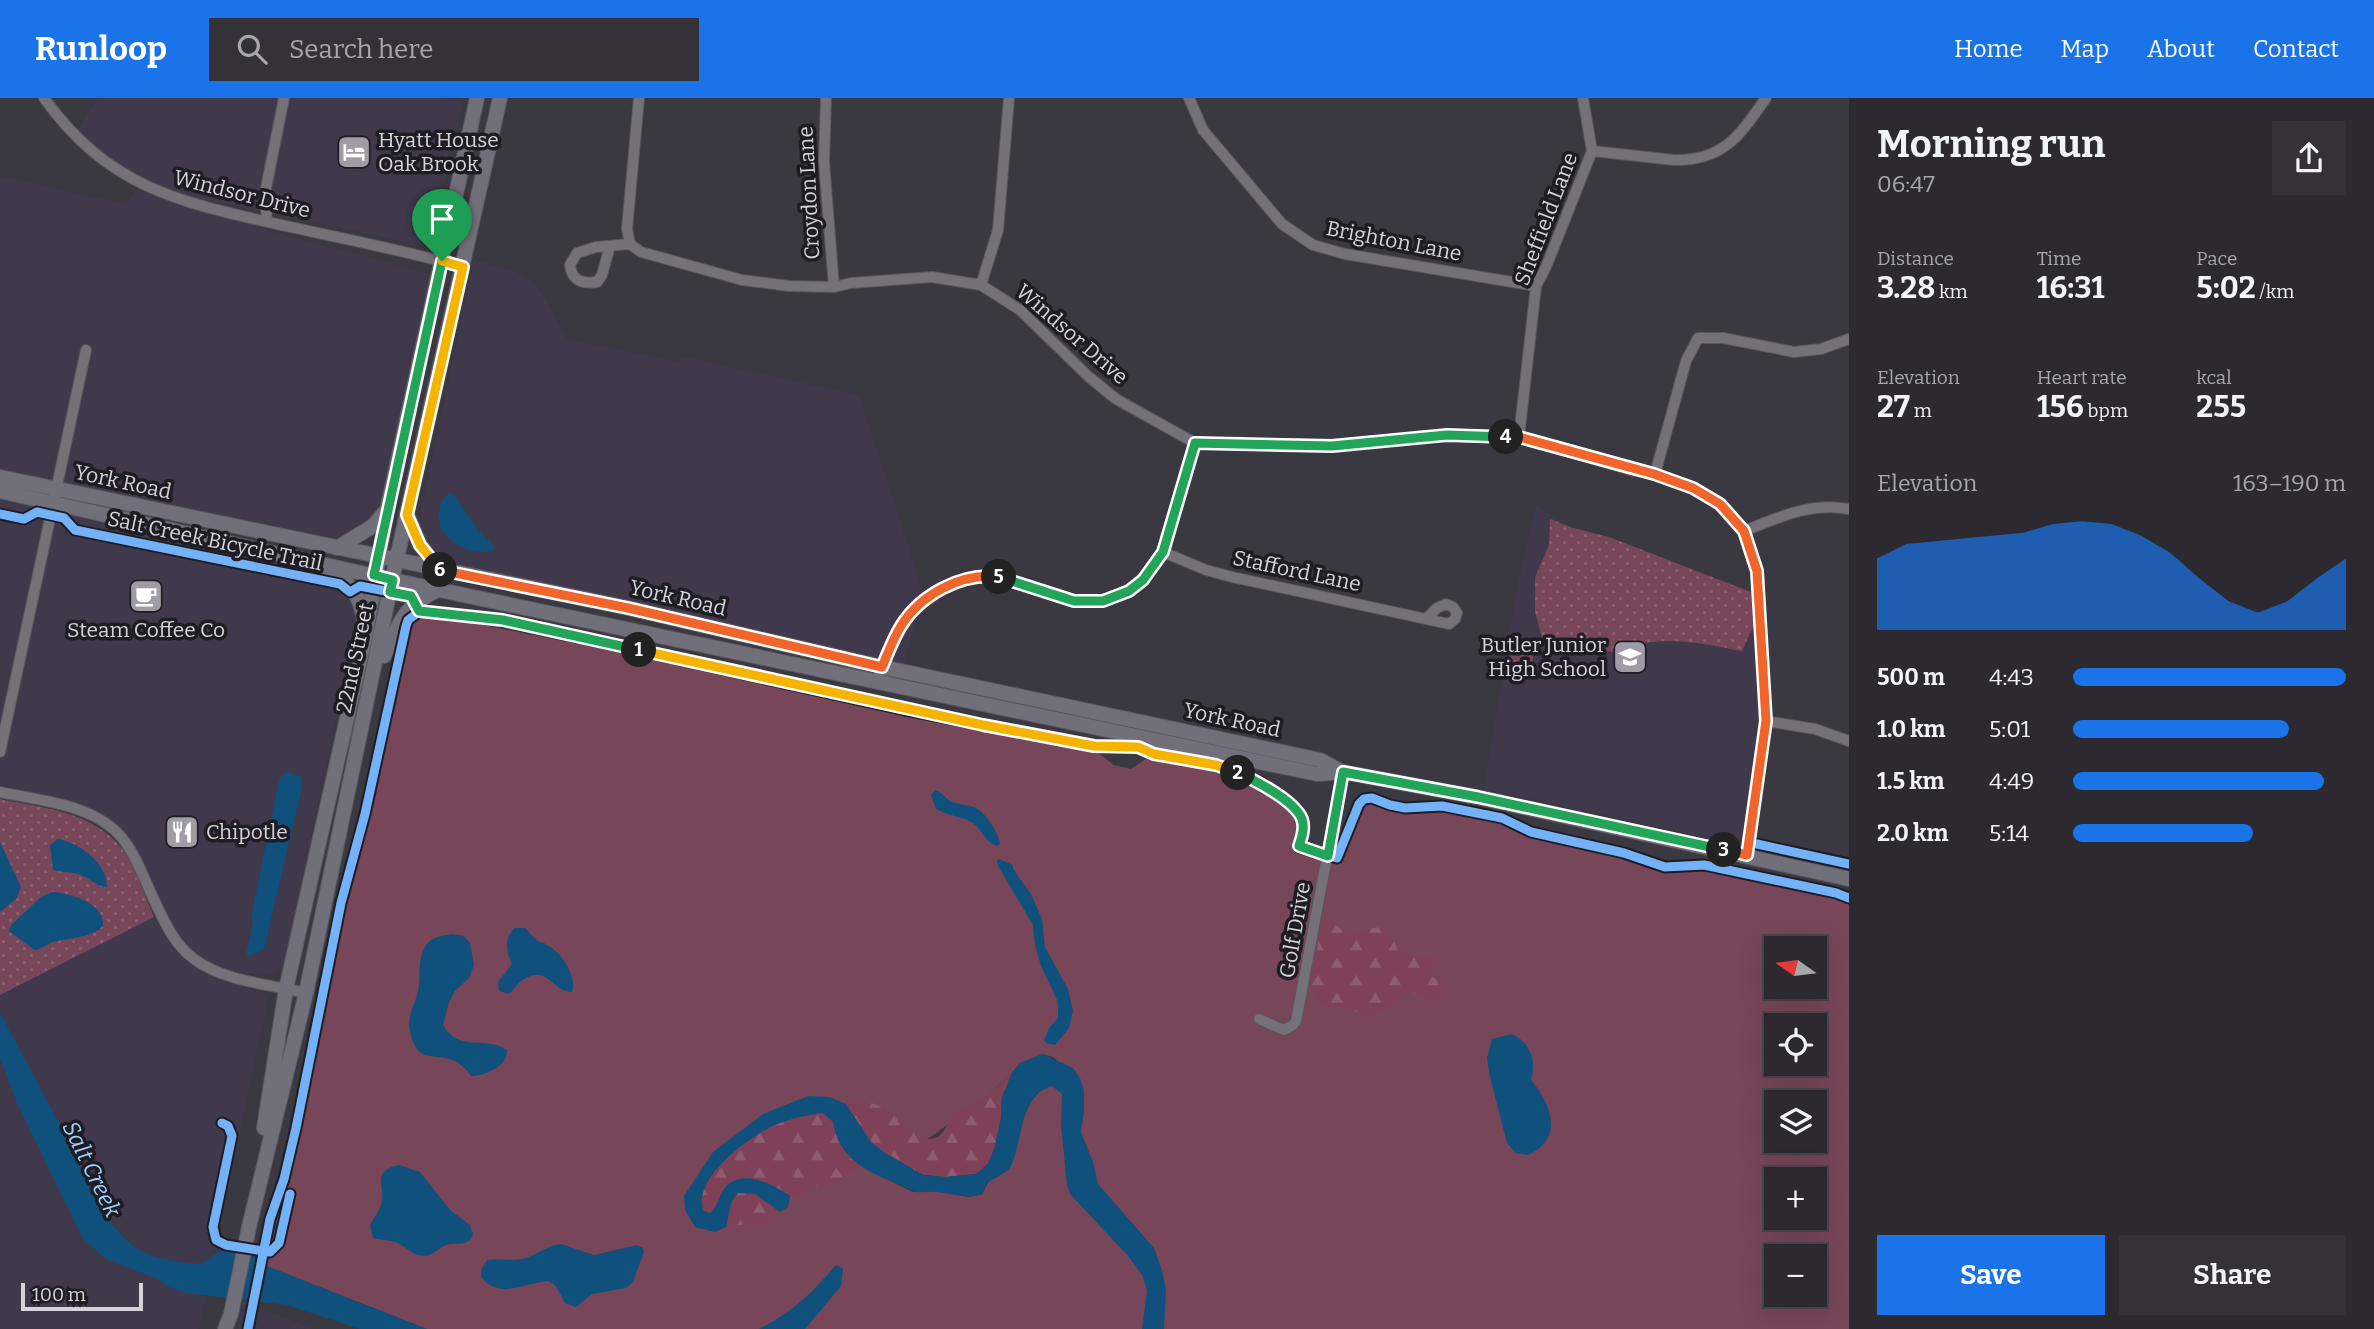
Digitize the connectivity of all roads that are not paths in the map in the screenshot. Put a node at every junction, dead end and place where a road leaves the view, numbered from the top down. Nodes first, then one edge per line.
1 (44, 98) edge
2 (284, 98) edge
3 (477, 98) edge
4 (500, 98) edge
5 (639, 98) edge
6 (826, 98) edge
7 (1009, 98) edge
8 (1189, 98) edge
9 (1584, 98) edge
10 (1766, 98) edge
11 (1592, 151) junction
12 (267, 222) junction
13 (630, 244) junction
14 (610, 246) dead end
15 (442, 261) junction
16 (463, 267) junction
17 (981, 285) junction
18 (1536, 286) junction
19 (834, 287) junction
20 (1849, 339) edge
21 (86, 350) dead end
22 (1519, 437) junction
23 (1195, 443) junction
24 (1654, 474) junction
25 (0, 477) edge
26 (0, 491) edge
27 (54, 496) junction
28 (1849, 509) edge
29 (387, 510) junction
30 (407, 515) junction
31 (1744, 531) junction
32 (337, 548) junction
33 (1163, 552) junction
34 (378, 556) junction
35 (305, 559) junction
36 (397, 560) junction
37 (439, 569) junction
38 (374, 575) junction
39 (393, 580) junction
40 (437, 590) junction
41 (1426, 619) dead end
42 (365, 638) junction
43 (882, 667) junction
44 (373, 676) junction
45 (875, 682) junction
46 (1766, 721) junction
47 (1849, 741) edge
48 (0, 752) edge
49 (1343, 772) junction
50 (0, 792) edge
51 (1747, 855) junction
52 (1849, 879) edge
53 (286, 989) junction
54 (306, 993) junction
55 (1259, 1019) dead end
56 (249, 1227) junction
57 (232, 1322) edge
58 (225, 1329) edge

1 - 12 street, Windsor Drive
2 - 12 street
3 - 15 main road, 22nd Street
4 - 16 main road, 22nd Street
5 - 13 street
6 - 19 street, Croydon Lane
7 - 17 street
8 - 18 street, Brighton Lane
9 - 11 street, Sheffield Lane
10 - 11 street
11 - 18 street, Sheffield Lane
12 - 15 street, Windsor Drive
13 - 14 street, Windsor Drive
13 - 19 street, Windsor Drive
15 - 16 street, Windsor Drive
15 - 29 main road, 22nd Street
16 - 30 main road, 22nd Street
17 - 19 street, Windsor Drive
17 - 23 street, Windsor Drive
18 - 22 street, Sheffield Lane
20 - 24 street
21 - 27 street
22 - 23 street, Windsor Drive
22 - 24 street, Windsor Drive
23 - 33 street
24 - 31 street, Windsor Drive
25 - 27 main road, York Road
26 - 27 main road, York Road
27 - 32 main road, York Road
27 - 35 main road, York Road
27 - 48 street
28 - 31 street
29 - 32 main road
29 - 34 main road, 22nd Street
30 - 36 main road, 22nd Street
30 - 37 main road
31 - 46 street, Windsor Drive
32 - 34 main road, York Road
33 - 41 street, Stafford Lane
33 - 43 street
34 - 36 main road, York Road
34 - 38 main road, 22nd Street
35 - 38 main road, York Road
35 - 42 main road
36 - 37 main road, York Road
36 - 39 main road, 22nd Street
37 - 43 main road, York Road
38 - 39 main road, York Road
38 - 42 main road, 22nd Street
39 - 40 main road, York Road
39 - 44 main road, 22nd Street
40 - 44 main road
40 - 45 main road, York Road
42 - 53 main road, 22nd Street
43 - 45 street
43 - 49 main road, York Road
44 - 54 main road, 22nd Street
45 - 49 main road, York Road
46 - 47 street
46 - 51 street, Windsor Drive
49 - 51 main road, York Road
49 - 55 street, Golf Drive
50 - 53 street
51 - 52 main road, York Road
53 - 54 street
53 - 56 main road, 22nd Street
54 - 56 main road, 22nd Street
56 - 57 main road, 22nd Street
57 - 58 main road, 22nd Street

